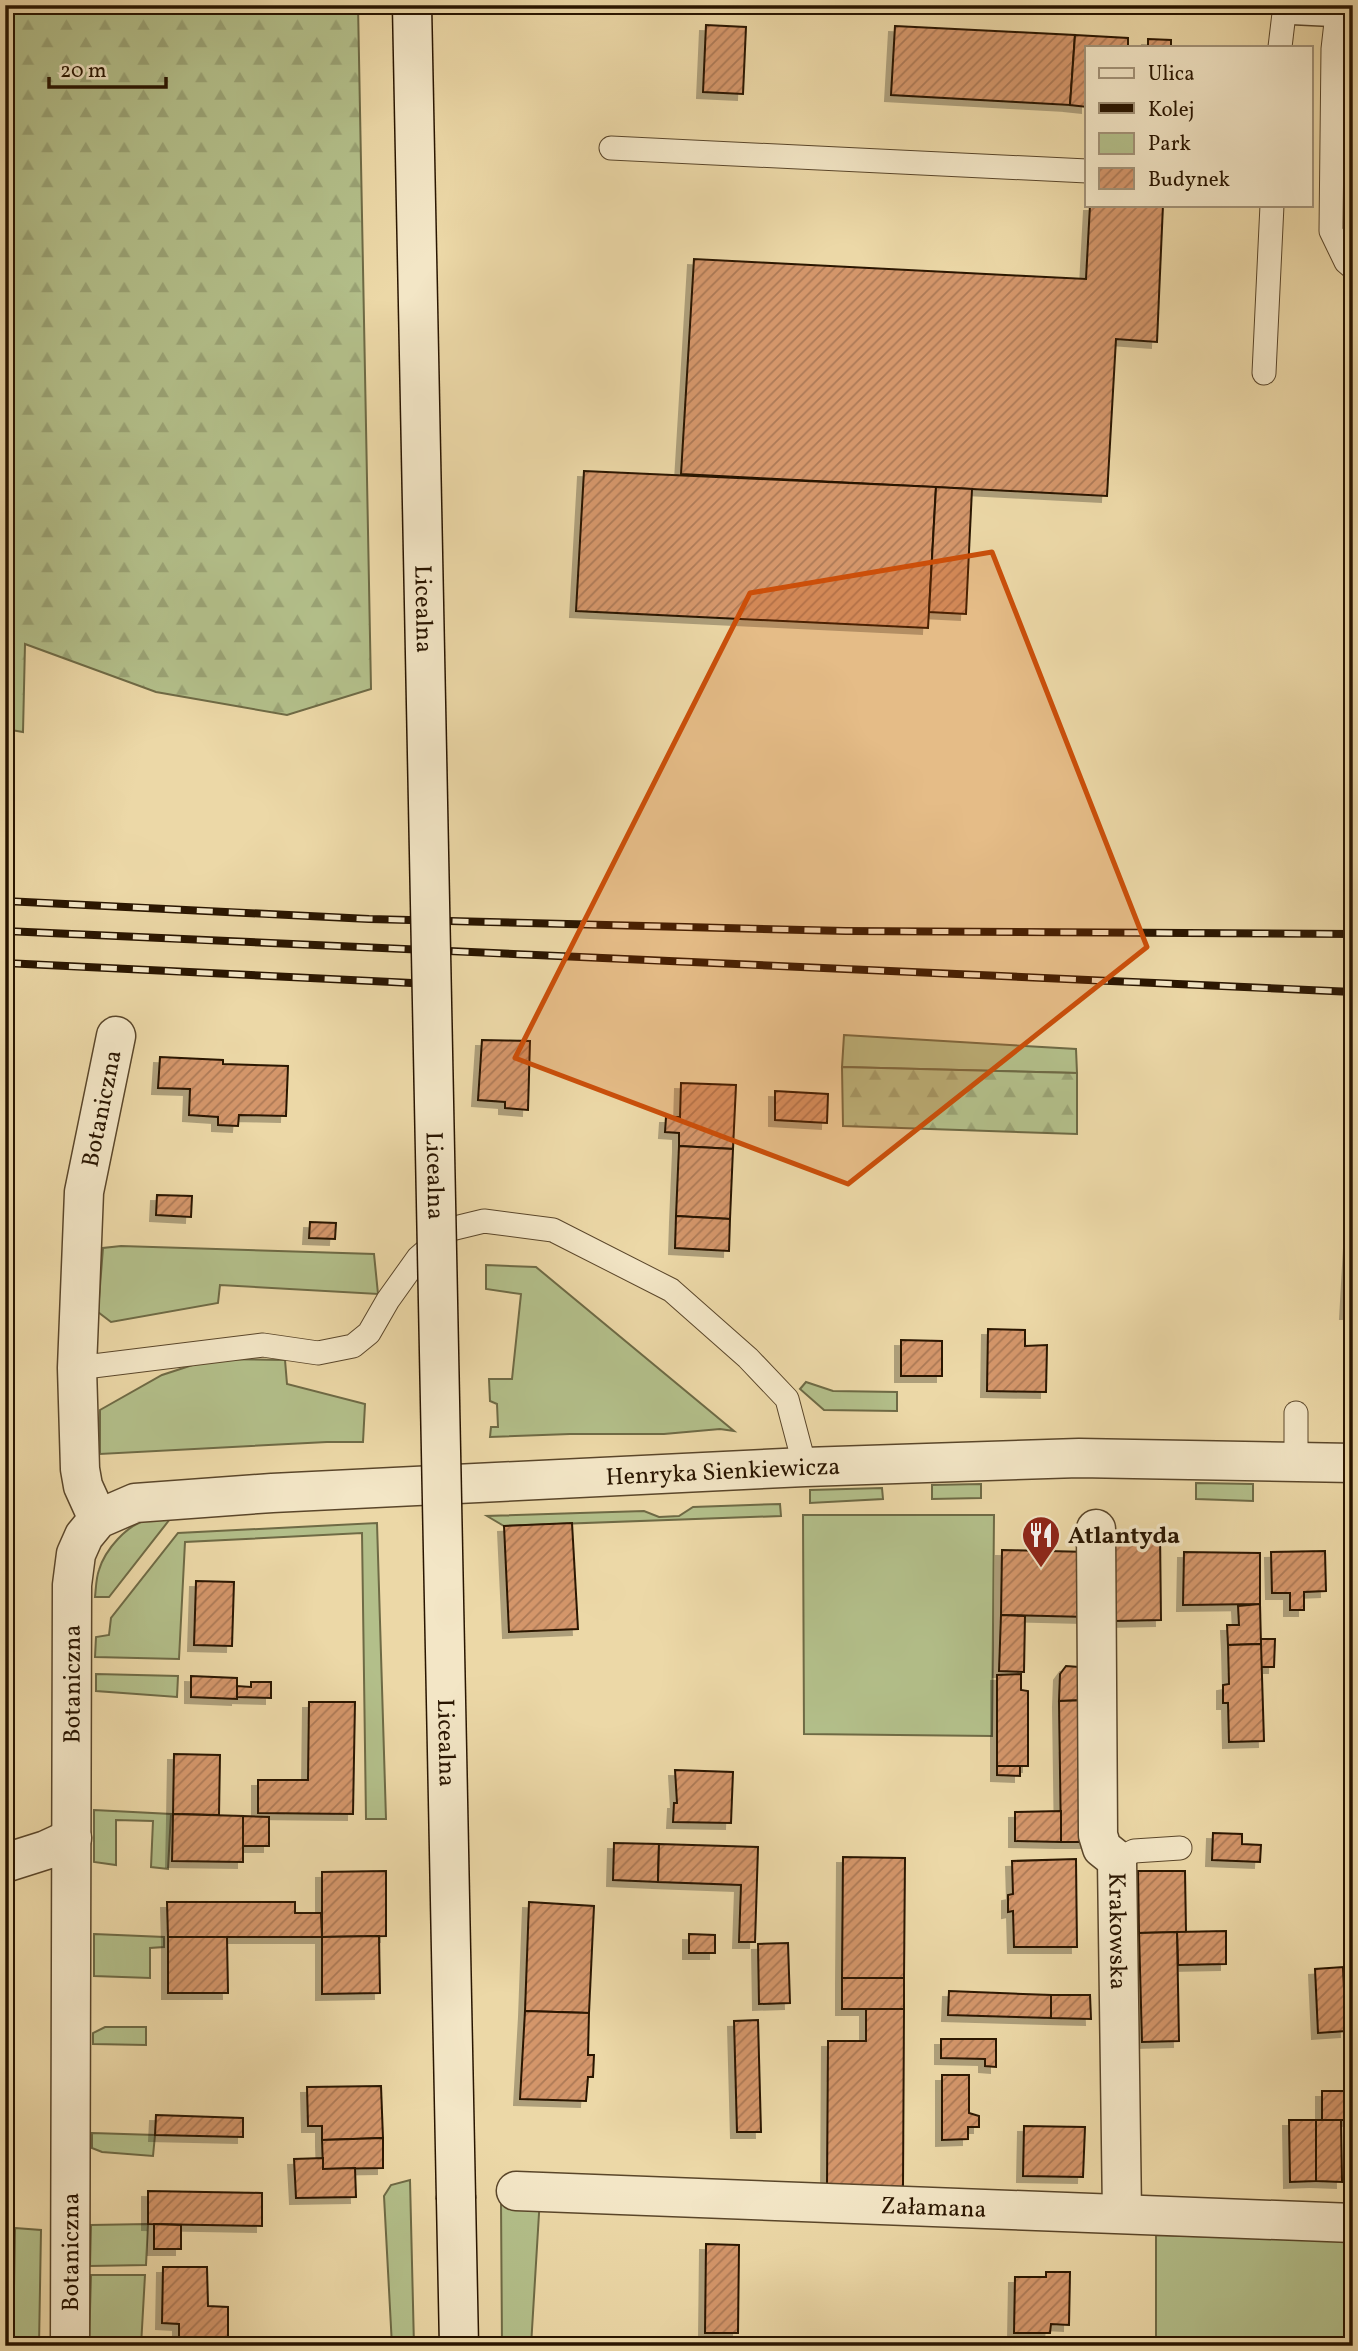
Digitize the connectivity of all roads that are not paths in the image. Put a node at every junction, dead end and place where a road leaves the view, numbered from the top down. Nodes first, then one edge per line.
1 (412, 5) edge
2 (1285, 5) edge
3 (1292, 5) edge
4 (1343, 7) edge
5 (1280, 46) edge
6 (1342, 139) edge
7 (611, 148) dead end
8 (1085, 171) edge
9 (1272, 206) edge
10 (1353, 268) edge
11 (1264, 373) dead end
12 (116, 1036) dead end
13 (77, 1368) junction
14 (1296, 1413) dead end
15 (1296, 1461) junction
16 (1353, 1463) edge
17 (805, 1468) junction
18 (460, 1485) junction
19 (97, 1519) junction
20 (1096, 1528) dead end
21 (72, 1838) junction
22 (1180, 1848) dead end
23 (1117, 1860) junction
24 (5, 1863) edge
25 (472, 2156) dead end
26 (516, 2191) dead end
27 (1122, 2213) junction
28 (1353, 2223) edge
29 (70, 2346) edge
30 (458, 2346) edge

1 - 30 street, Licealna, bridge
2 - 5 lane
3 - 4 street
4 - 6 lane
6 - 10 lane
7 - 8 lane
9 - 11 lane
12 - 13 street, Botaniczna
13 - 17 lane
13 - 19 street, Botaniczna
14 - 15 lane
15 - 16 street, Henryka Sienkiewicza
15 - 17 street, Henryka Sienkiewicza
17 - 18 street, Henryka Sienkiewicza
18 - 19 street, Henryka Sienkiewicza
18 - 25 street, Licealna
19 - 21 street, Botaniczna
20 - 23 street, Krakowska
21 - 24 street
21 - 29 street, Botaniczna
22 - 23 lane
23 - 27 street, Krakowska
26 - 27 street, Załamana
27 - 28 street, Załamana

